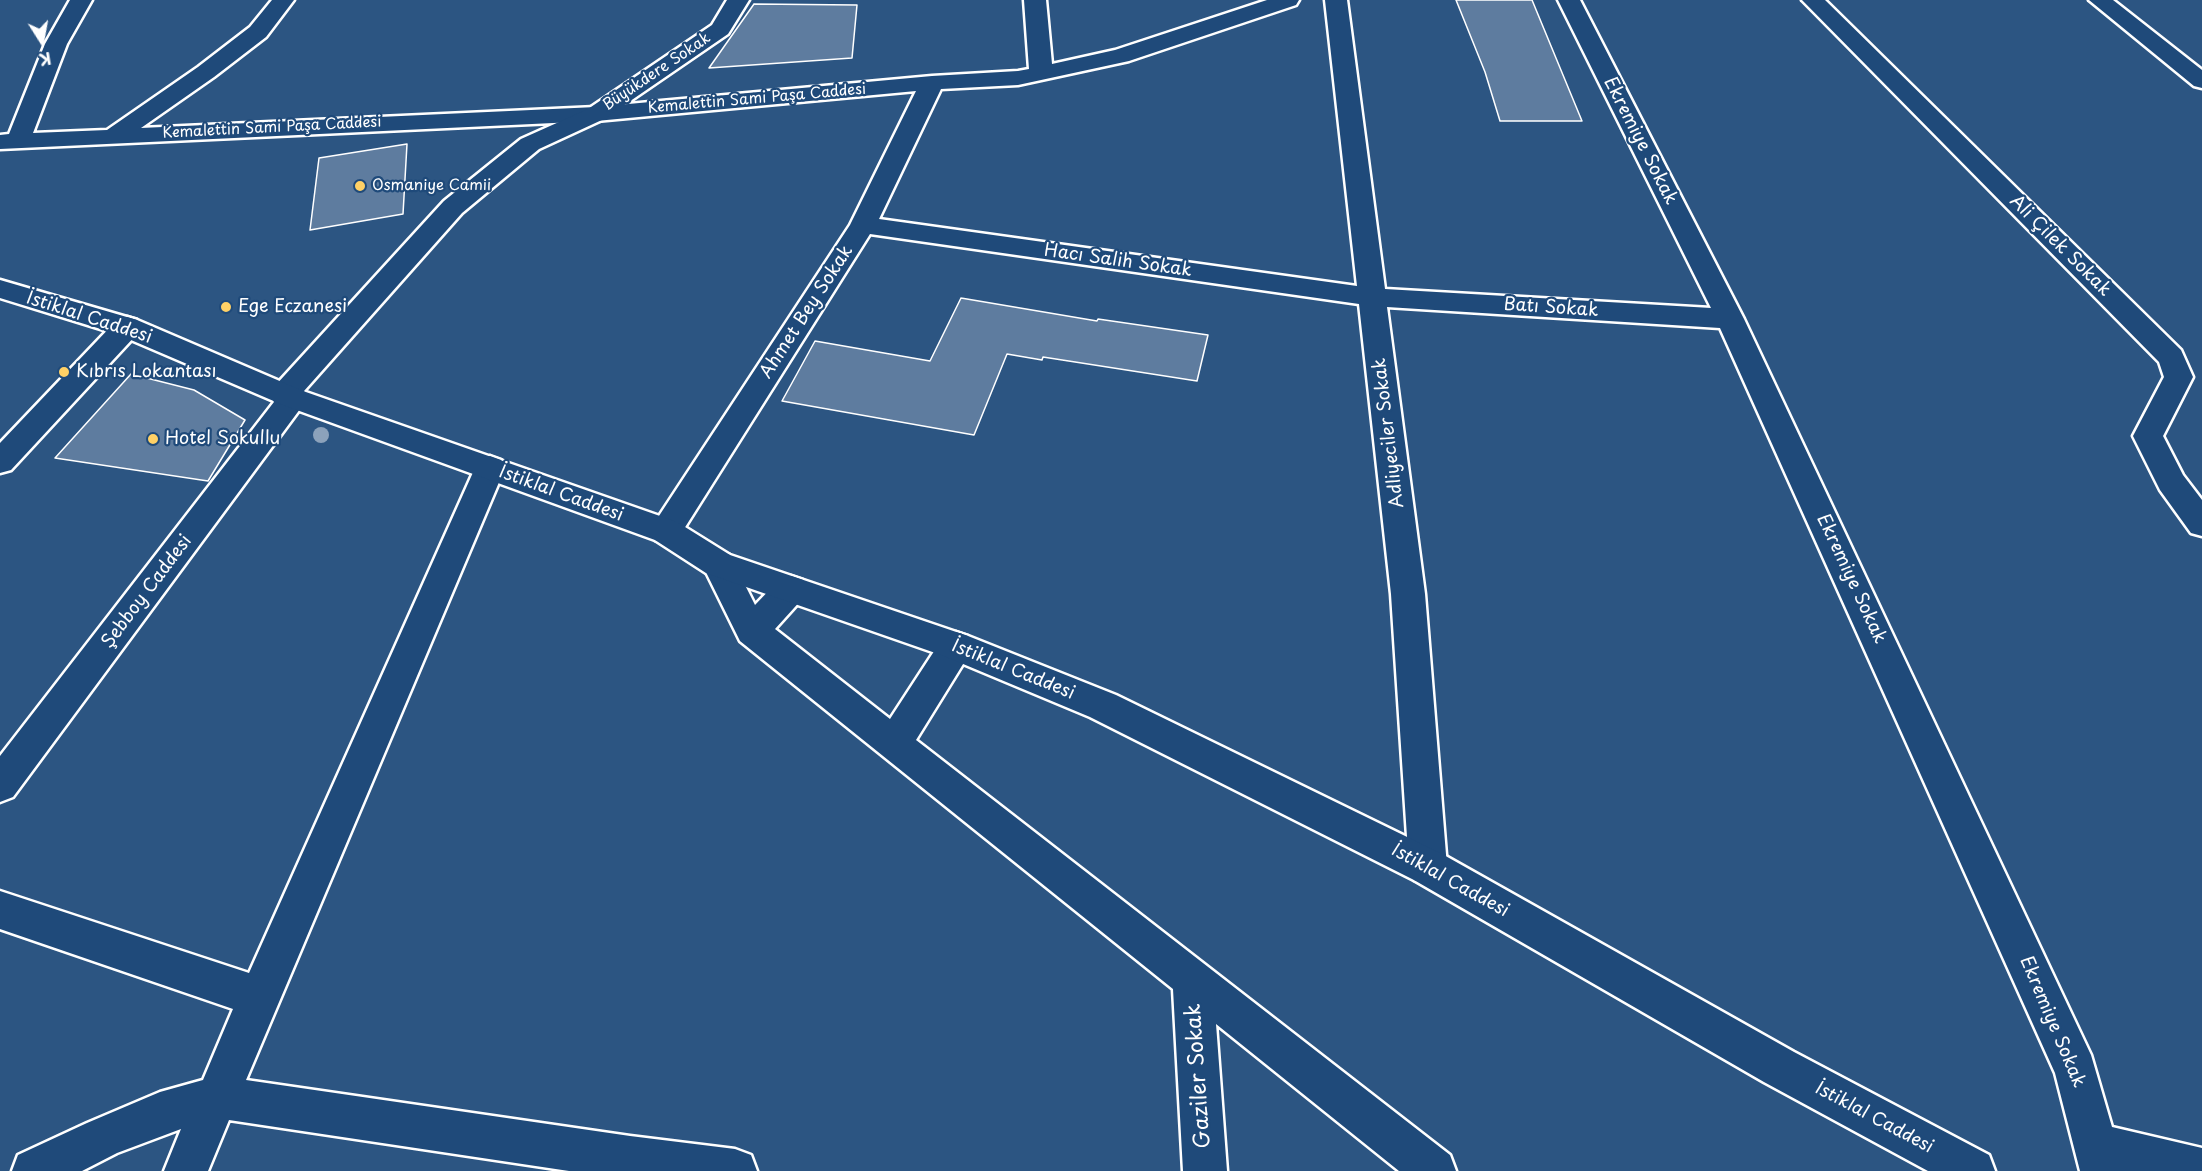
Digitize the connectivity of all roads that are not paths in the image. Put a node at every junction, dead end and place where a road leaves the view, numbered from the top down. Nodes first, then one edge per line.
1 (81, 0) edge
2 (283, 0) edge
3 (738, 0) edge
4 (1035, 0) edge
5 (1288, 0) edge
6 (1336, 0) edge
7 (1569, 0) edge
8 (1814, 0) edge
9 (2100, 0) edge
10 (1041, 73) junction
11 (2202, 81) edge
12 (932, 83) junction
13 (596, 114) junction
14 (114, 136) junction
15 (9, 141) edge
16 (863, 225) junction
17 (0, 289) edge
18 (1373, 297) junction
19 (1730, 319) junction
20 (127, 327) junction
21 (289, 396) junction
22 (0, 462) edge
23 (490, 468) junction
24 (2202, 524) edge
25 (666, 531) junction
26 (718, 564) junction
27 (791, 589) junction
28 (752, 631) junction
29 (956, 646) junction
30 (894, 744) junction
31 (6, 768) edge
32 (1428, 867) junction
33 (0, 910) edge
34 (1193, 982) junction
35 (259, 997) junction
36 (217, 1097) junction
37 (2099, 1158) edge
38 (2202, 1170) edge
39 (34, 1171) edge
40 (186, 1171) edge
41 (735, 1171) edge
42 (1205, 1171) edge
43 (1434, 1171) edge
44 (1973, 1171) edge

1 - 15 street
2 - 14 street
3 - 13 street, Büyükdere Sokak
4 - 10 street
5 - 10 street, Kemalettin Sami Paşa Caddesi
6 - 18 street, Adliyeciler Sokak
7 - 19 street, Ekremiye Sokak
8 - 24 street, Ali Çilek Sokak
9 - 11 street
10 - 12 street, Kemalettin Sami Paşa Caddesi
12 - 13 street, Kemalettin Sami Paşa Caddesi
12 - 16 street, Ahmet Bey Sokak
13 - 14 street, Kemalettin Sami Paşa Caddesi
13 - 21 street, Şebboy Caddesi
14 - 15 street, Kemalettin Sami Paşa Caddesi
16 - 18 street, Hacı Salih Sokak
16 - 25 street, Ahmet Bey Sokak
17 - 20 street, İstiklal Caddesi
18 - 19 street, Batı Sokak
18 - 32 street, Adliyeciler Sokak
19 - 37 street, Ekremiye Sokak
20 - 21 street, İstiklal Caddesi
20 - 22 street
21 - 23 street, İstiklal Caddesi
21 - 31 street, Şebboy Caddesi
23 - 25 street, İstiklal Caddesi
23 - 35 street
25 - 26 street, İstiklal Caddesi
26 - 27 street, İstiklal Caddesi
26 - 28 street
27 - 28 street
27 - 29 street, İstiklal Caddesi
28 - 30 street
29 - 30 street
29 - 32 street, İstiklal Caddesi
30 - 34 street
32 - 44 street, İstiklal Caddesi
33 - 35 street
34 - 42 street, Gaziler Sokak
34 - 43 street
35 - 36 street
36 - 39 street
36 - 40 street
36 - 41 street
37 - 38 street

